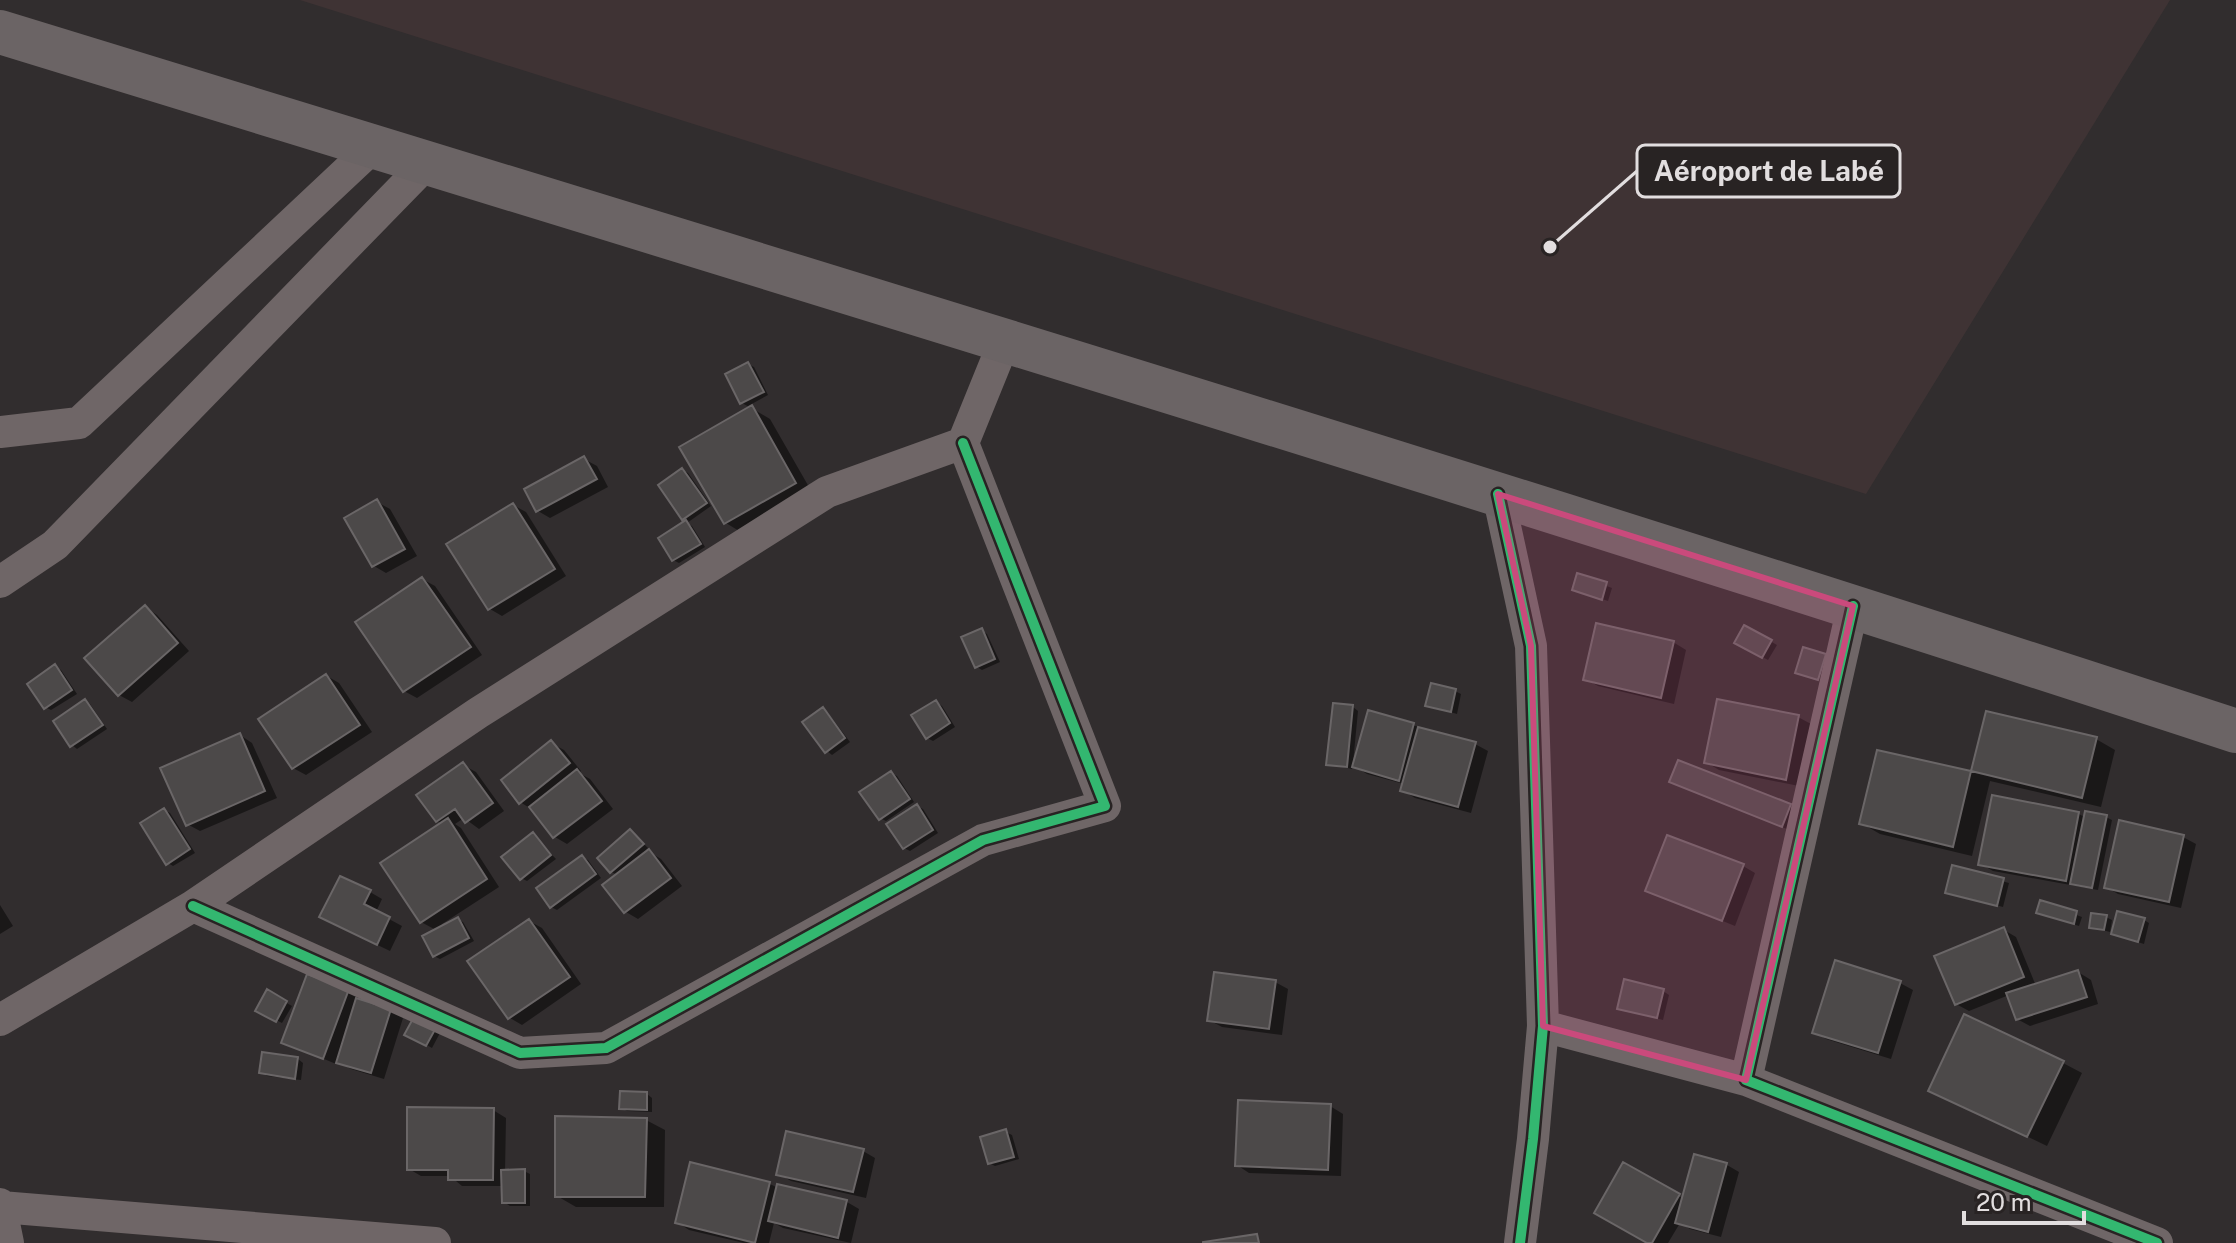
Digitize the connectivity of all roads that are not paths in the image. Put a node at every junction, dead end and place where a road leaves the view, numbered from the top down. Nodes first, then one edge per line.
1 (0, 32) edge
2 (373, 147) junction
3 (426, 164) junction
4 (1004, 342) junction
5 (0, 432) edge
6 (963, 443) junction
7 (1498, 494) junction
8 (0, 582) edge
9 (1853, 606) junction
10 (2236, 731) edge
11 (193, 906) junction
12 (0, 1020) edge
13 (1543, 1026) junction
14 (1746, 1080) junction
15 (0, 1205) edge
16 (8, 1243) edge
17 (435, 1243) edge
18 (1520, 1243) edge
19 (2157, 1243) edge

1 - 2 highway
2 - 3 highway
2 - 5 street
3 - 4 highway
3 - 8 street
4 - 6 street
4 - 7 highway
6 - 11 street
6 - 11 street
7 - 9 highway
7 - 13 street
9 - 10 highway
9 - 14 street
11 - 12 street
13 - 14 street
13 - 18 street
14 - 19 street
15 - 16 street
15 - 17 street

